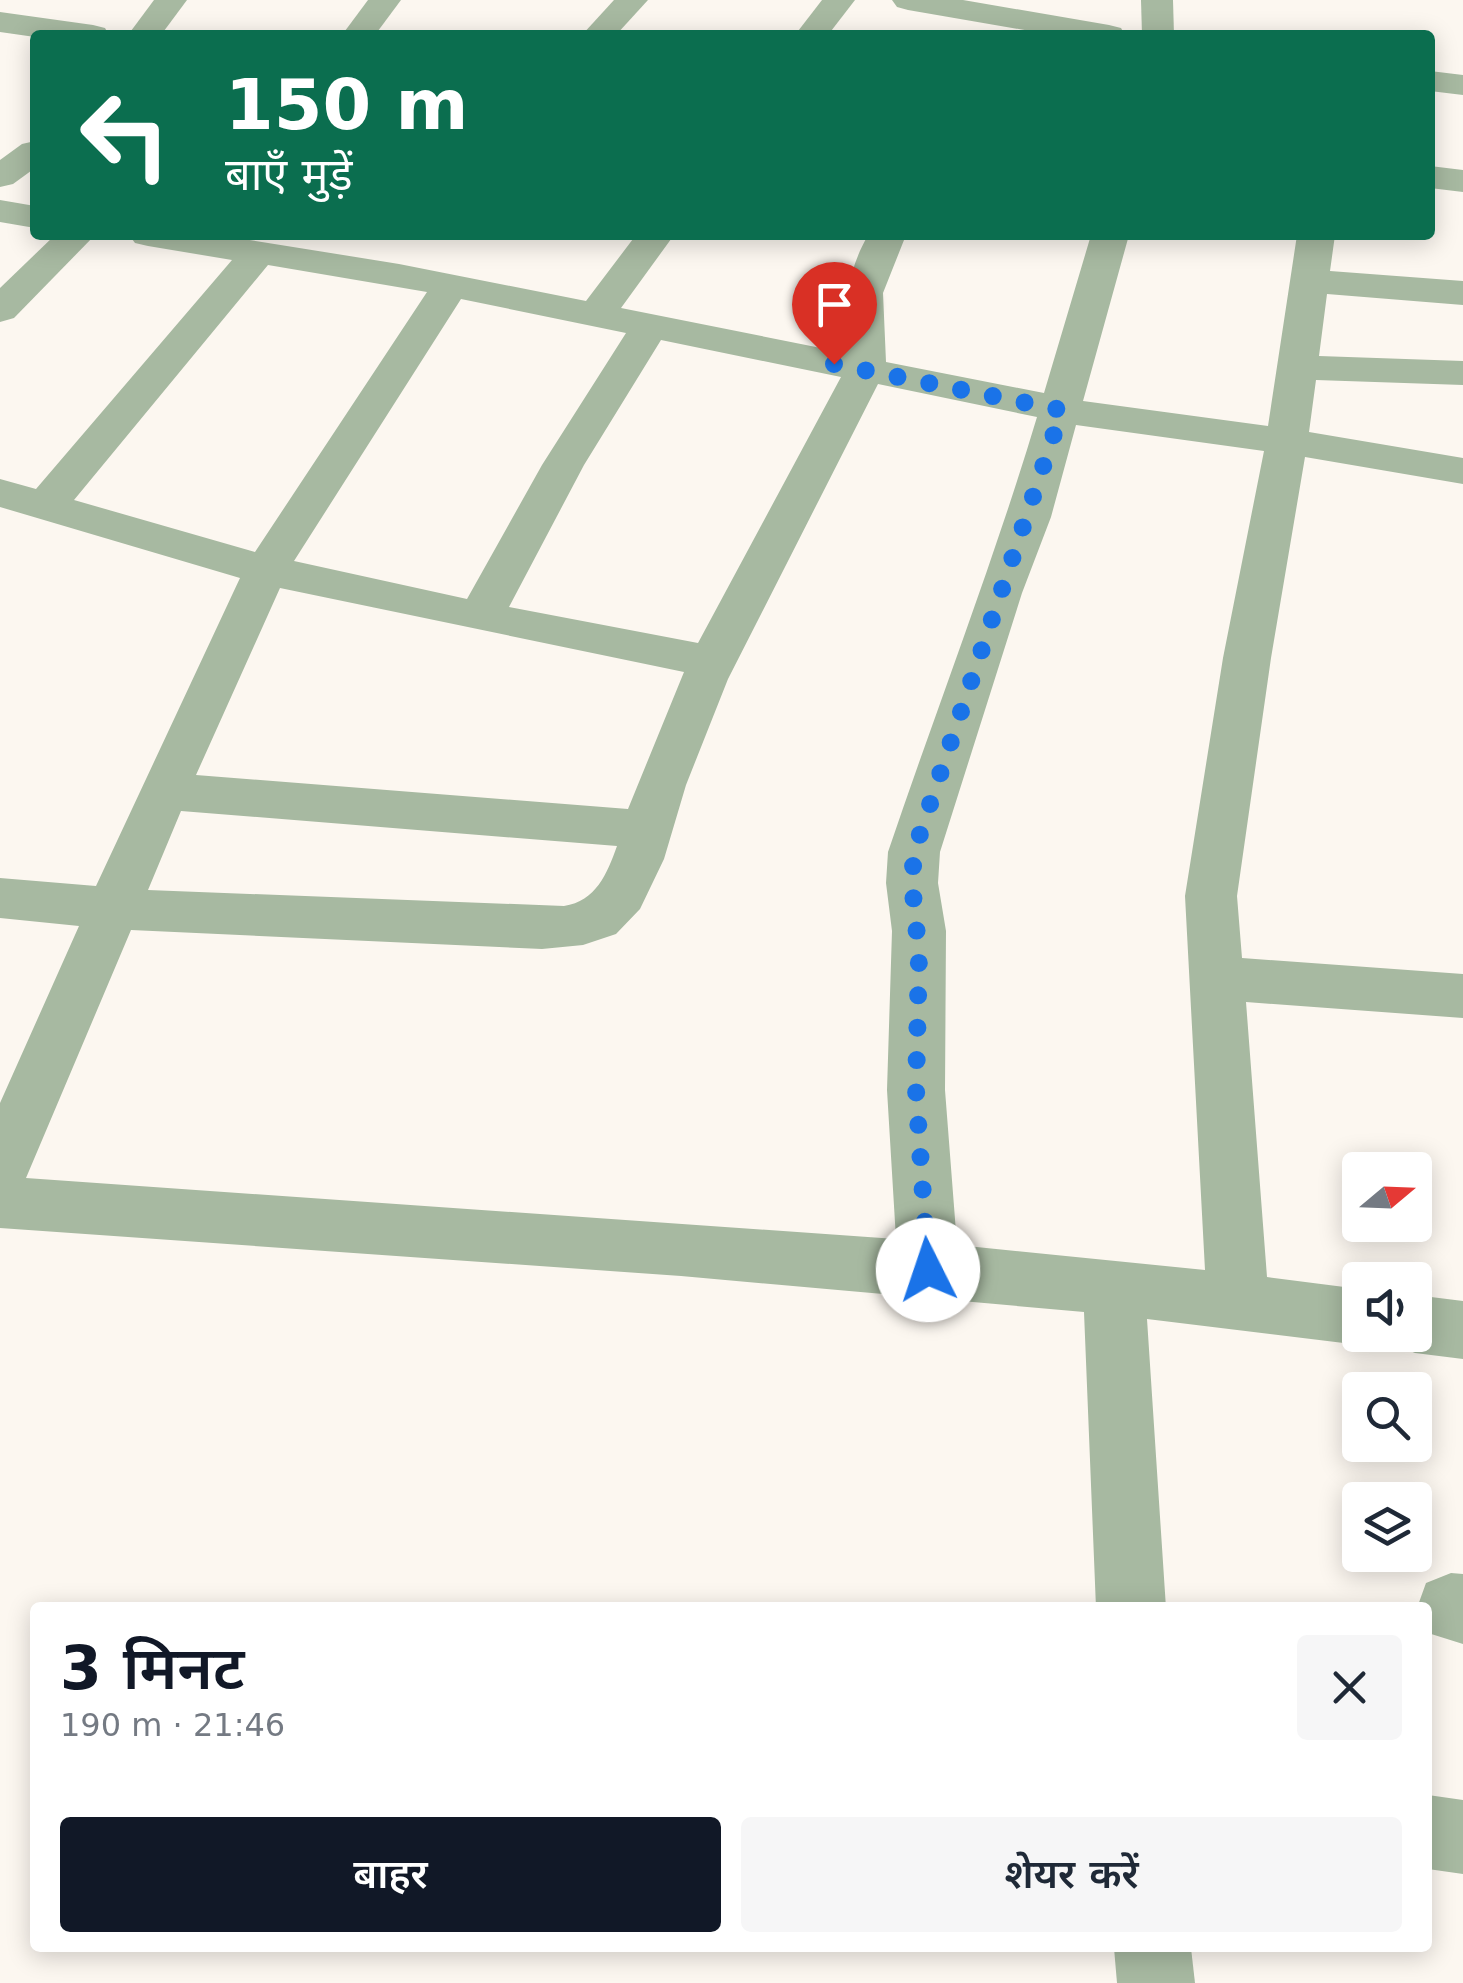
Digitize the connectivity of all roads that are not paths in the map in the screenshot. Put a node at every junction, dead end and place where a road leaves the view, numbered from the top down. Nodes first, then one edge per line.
1 (171, 0) edge
2 (385, 0) edge
3 (632, 0) edge
4 (839, 0) edge
5 (1158, 0) edge
6 (915, 1) edge
7 (0, 22) edge
8 (1006, 27) edge
9 (58, 30) edge
10 (148, 30) edge
11 (362, 30) edge
12 (603, 30) edge
13 (815, 30) edge
14 (1045, 30) edge
15 (1158, 30) edge
16 (1435, 82) edge
17 (1463, 85) edge
18 (0, 133) edge
19 (21, 162) edge
20 (1435, 178) edge
21 (1463, 181) edge
22 (0, 211) edge
23 (30, 216) edge
24 (71, 240) edge
25 (194, 240) edge
26 (651, 240) edge
27 (885, 240) edge
28 (1109, 240) edge
29 (231, 244) edge
30 (1312, 258) edge
31 (450, 286) junction
32 (1463, 293) edge
33 (0, 310) edge
34 (596, 316) junction
35 (650, 326) junction
36 (1296, 367) junction
37 (865, 370) junction
38 (1463, 373) edge
39 (1062, 410) junction
40 (1286, 442) junction
41 (1463, 471) edge
42 (0, 494) edge
43 (45, 506) junction
44 (266, 570) junction
45 (480, 617) junction
46 (714, 662) junction
47 (164, 791) junction
48 (646, 829) junction
49 (0, 898) edge
50 (111, 911) junction
51 (1215, 978) junction
52 (1463, 996) edge
53 (0, 1170) edge
54 (0, 1202) edge
55 (928, 1270) junction
56 (1114, 1288) junction
57 (1238, 1300) junction
58 (1342, 1314) edge
59 (1432, 1326) edge
60 (1463, 1330) edge
61 (1132, 1602) edge
62 (1432, 1833) edge
63 (1463, 1837) edge
64 (1153, 1952) edge
65 (1156, 1983) edge

1 - 10 street
2 - 11 street
3 - 12 street
4 - 13 street
5 - 15 street
6 - 8 street
7 - 9 street
8 - 14 street
16 - 17 street
18 - 19 street
20 - 21 street
22 - 23 street
24 - 33 street
25 - 29 street
26 - 34 street
27 - 37 street
28 - 39 street
29 - 31 street
29 - 43 street
30 - 32 street
30 - 36 street
31 - 34 street
31 - 44 street
34 - 35 street
35 - 37 street
35 - 45 street
36 - 38 street
36 - 40 street
37 - 39 street
37 - 46 street
39 - 40 street
39 - 55 street
40 - 41 street
40 - 51 street
42 - 43 street
43 - 44 street
44 - 45 street
44 - 47 street
45 - 46 street
46 - 48 street
47 - 48 street
47 - 50 street
48 - 50 street
49 - 50 street
50 - 53 street
51 - 52 street
51 - 57 street
54 - 55 street
55 - 56 street
56 - 57 street
56 - 61 street
57 - 58 street
59 - 60 street
62 - 63 street
64 - 65 street

